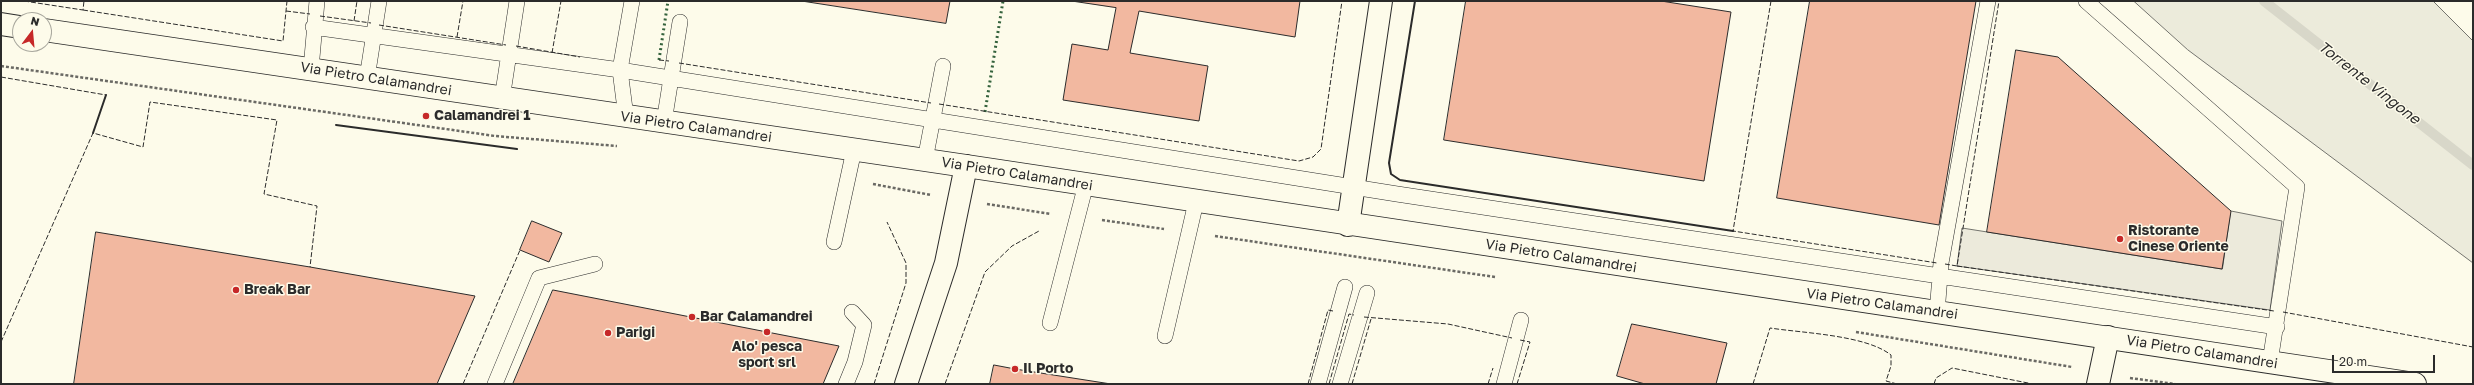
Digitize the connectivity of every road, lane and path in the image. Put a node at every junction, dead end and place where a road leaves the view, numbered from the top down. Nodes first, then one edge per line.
1 (317, 1) edge
2 (379, 1) edge
3 (517, 1) edge
4 (632, 1) edge
5 (1381, 1) edge
6 (1988, 1) edge
7 (2086, 1) edge
8 (680, 22) dead end
9 (1, 24) edge
10 (12, 26) edge
11 (313, 27) junction
12 (52, 31) edge
13 (373, 36) junction
14 (510, 56) junction
15 (944, 66) dead end
16 (311, 70) junction
17 (620, 70) junction
18 (366, 78) junction
19 (671, 79) junction
20 (502, 99) junction
21 (626, 117) junction
22 (932, 120) junction
23 (664, 122) junction
24 (854, 150) junction
25 (925, 160) junction
26 (966, 166) junction
27 (1086, 184) junction
28 (1355, 187) junction
29 (1196, 202) junction
30 (1348, 225) junction
31 (834, 242) dead end
32 (595, 264) dead end
33 (1939, 276) junction
34 (1345, 287) dead end
35 (1366, 293) dead end
36 (852, 312) dead end
37 (1937, 313) junction
38 (1521, 320) dead end
39 (1050, 323) dead end
40 (2277, 326) junction
41 (1165, 336) dead end
42 (2108, 338) junction
43 (2270, 362) junction
44 (495, 384) edge
45 (846, 384) edge
46 (906, 384) edge
47 (1318, 384) edge
48 (1340, 384) edge
49 (1504, 384) edge
50 (2098, 384) edge
51 (2415, 384) edge

1 - 11 lane
2 - 13 lane
3 - 14 lane
4 - 17 lane
5 - 28 main road
6 - 33 lane
7 - 40 lane
8 - 19 lane
9 - 10 main road
11 - 13 lane
11 - 16 lane
12 - 16 main road, Via Pietro Calamandrei
13 - 14 lane
13 - 18 lane
14 - 17 lane
14 - 20 lane
15 - 22 lane
16 - 18 main road, Via Pietro Calamandrei
17 - 19 lane
17 - 21 lane
18 - 20 main road, Via Pietro Calamandrei
19 - 22 lane
19 - 23 lane
20 - 21 main road, Via Pietro Calamandrei
21 - 23 main road, Via Pietro Calamandrei
22 - 25 lane
22 - 28 lane
23 - 24 main road, Via Pietro Calamandrei
24 - 25 main road, Via Pietro Calamandrei
24 - 31 lane
25 - 26 main road, Via Pietro Calamandrei
26 - 27 main road, Via Pietro Calamandrei
26 - 46 main road
27 - 29 main road, Via Pietro Calamandrei
27 - 39 lane
28 - 30 main road
28 - 33 lane
29 - 30 main road, Via Pietro Calamandrei
29 - 41 lane
30 - 37 main road, Via Pietro Calamandrei
32 - 44 lane
33 - 37 lane
33 - 40 lane
34 - 47 lane
35 - 48 lane
36 - 45 lane
37 - 42 main road, Via Pietro Calamandrei
38 - 49 lane
40 - 43 lane
42 - 43 main road, Via Pietro Calamandrei
42 - 50 main road
43 - 51 main road, Via Pietro Calamandrei

